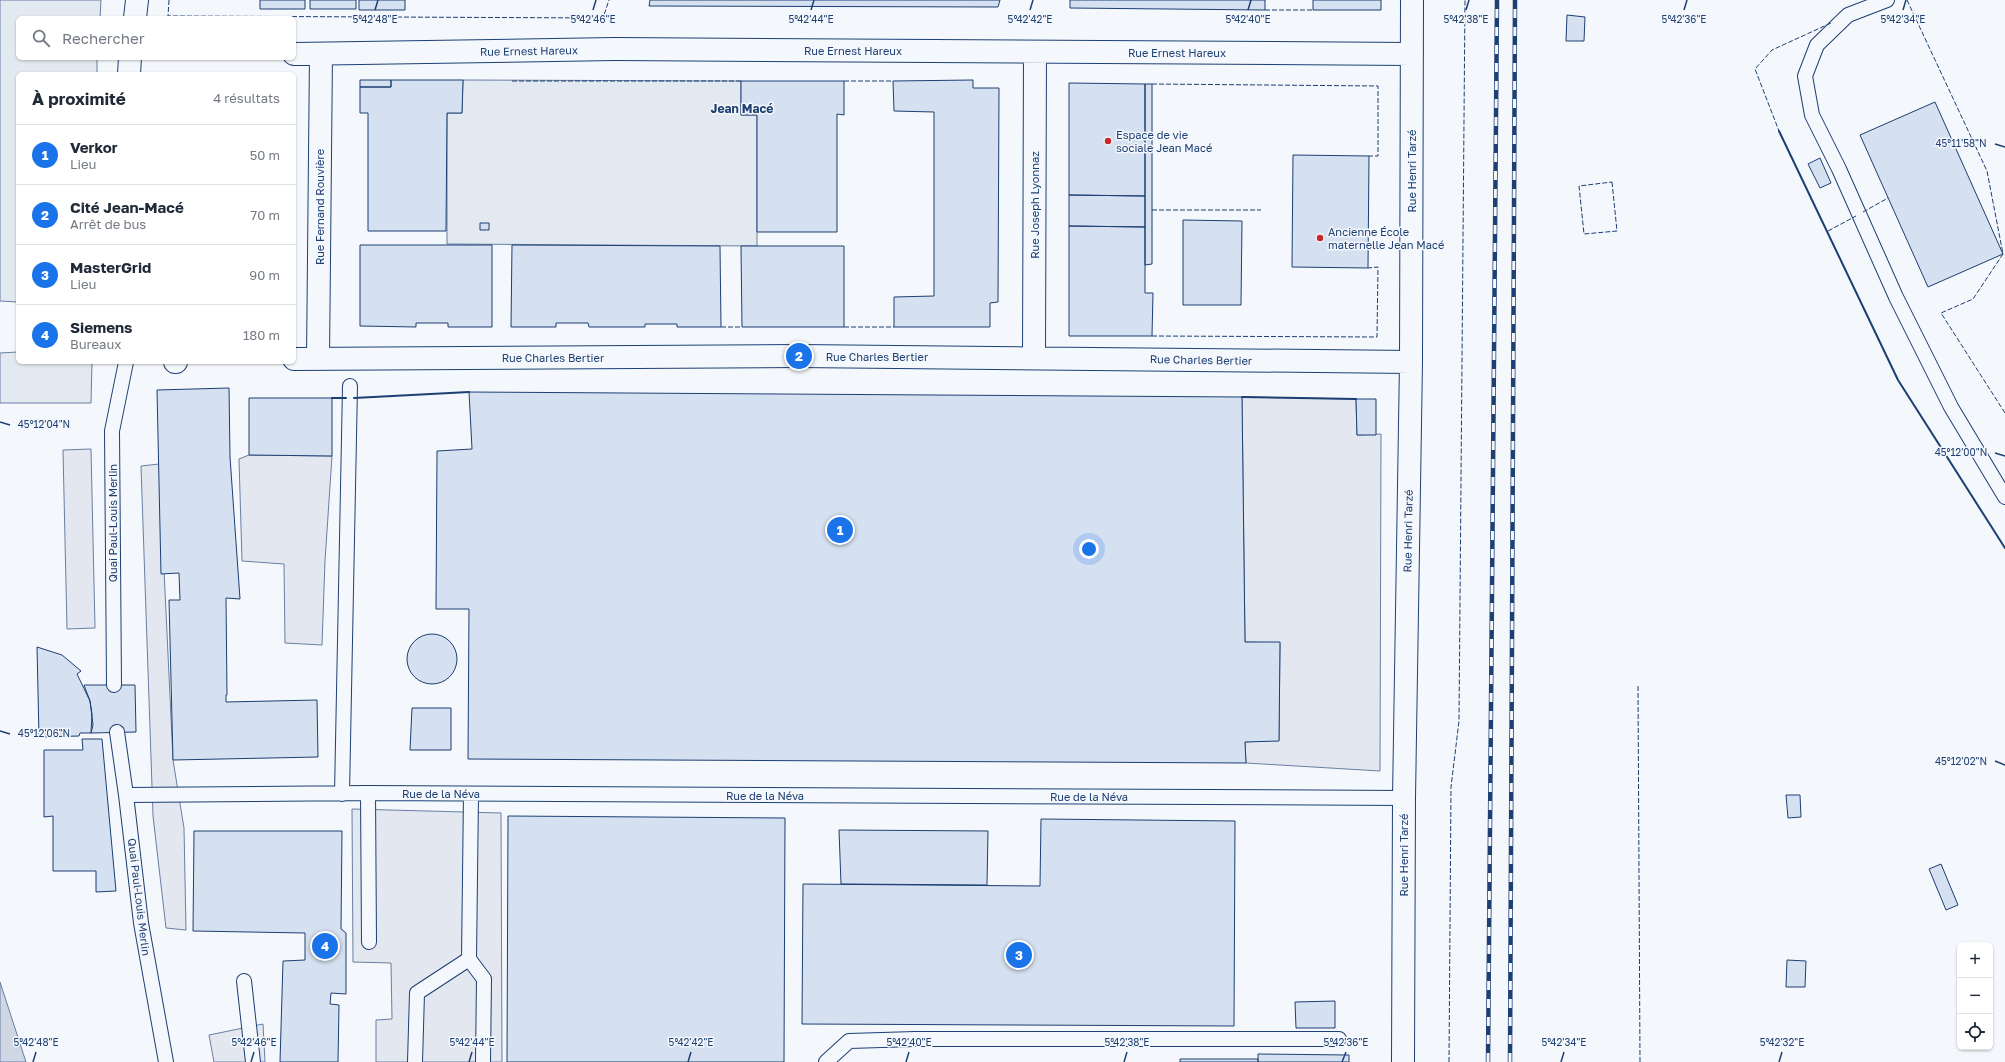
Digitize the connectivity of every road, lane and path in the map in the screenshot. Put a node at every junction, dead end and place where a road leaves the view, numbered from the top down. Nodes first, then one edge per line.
1 (137, 0) edge
2 (1412, 0) edge
3 (1887, 0) edge
4 (135, 16) edge
5 (1035, 52) junction
6 (296, 54) edge
7 (321, 54) junction
8 (1412, 54) junction
9 (130, 60) edge
10 (129, 72) edge
11 (1034, 358) junction
12 (318, 359) junction
13 (296, 360) edge
14 (1411, 362) junction
15 (126, 364) edge
16 (350, 386) dead end
17 (2005, 497) edge
18 (114, 685) dead end
19 (117, 732) dead end
20 (342, 794) junction
21 (368, 794) junction
22 (471, 794) junction
23 (126, 795) junction
24 (1404, 798) junction
25 (369, 942) dead end
26 (469, 959) junction
27 (244, 981) dead end
28 (1339, 1039) dead end
29 (166, 1062) edge
30 (252, 1062) edge
31 (415, 1062) edge
32 (483, 1062) edge
33 (826, 1062) edge
34 (1403, 1062) edge

1 - 4 street
2 - 8 street, Rue Henri Tarzé
3 - 17 lane
5 - 7 street, Rue Ernest Hareux
5 - 8 street, Rue Ernest Hareux
5 - 11 street, Rue Joseph Lyonnaz
6 - 7 street, Rue Ernest Hareux
7 - 12 street, Rue Fernand Rouvière
8 - 14 street, Rue Henri Tarzé
9 - 10 street
11 - 12 street, Rue Charles Bertier
11 - 14 street, Rue Charles Bertier
12 - 13 street, Rue Charles Bertier
14 - 24 street, Rue Henri Tarzé
15 - 18 lane, Quai Paul-Louis Merlin
16 - 20 lane
19 - 23 lane, Quai Paul-Louis Merlin
20 - 21 lane, Rue de la Néva
20 - 23 lane, Rue de la Néva
21 - 22 lane, Rue de la Néva
21 - 25 lane
22 - 24 lane, Rue de la Néva
22 - 26 lane
23 - 29 lane, Quai Paul-Louis Merlin
24 - 34 street, Rue Henri Tarzé
26 - 31 lane
26 - 32 lane
27 - 30 lane
28 - 33 lane

